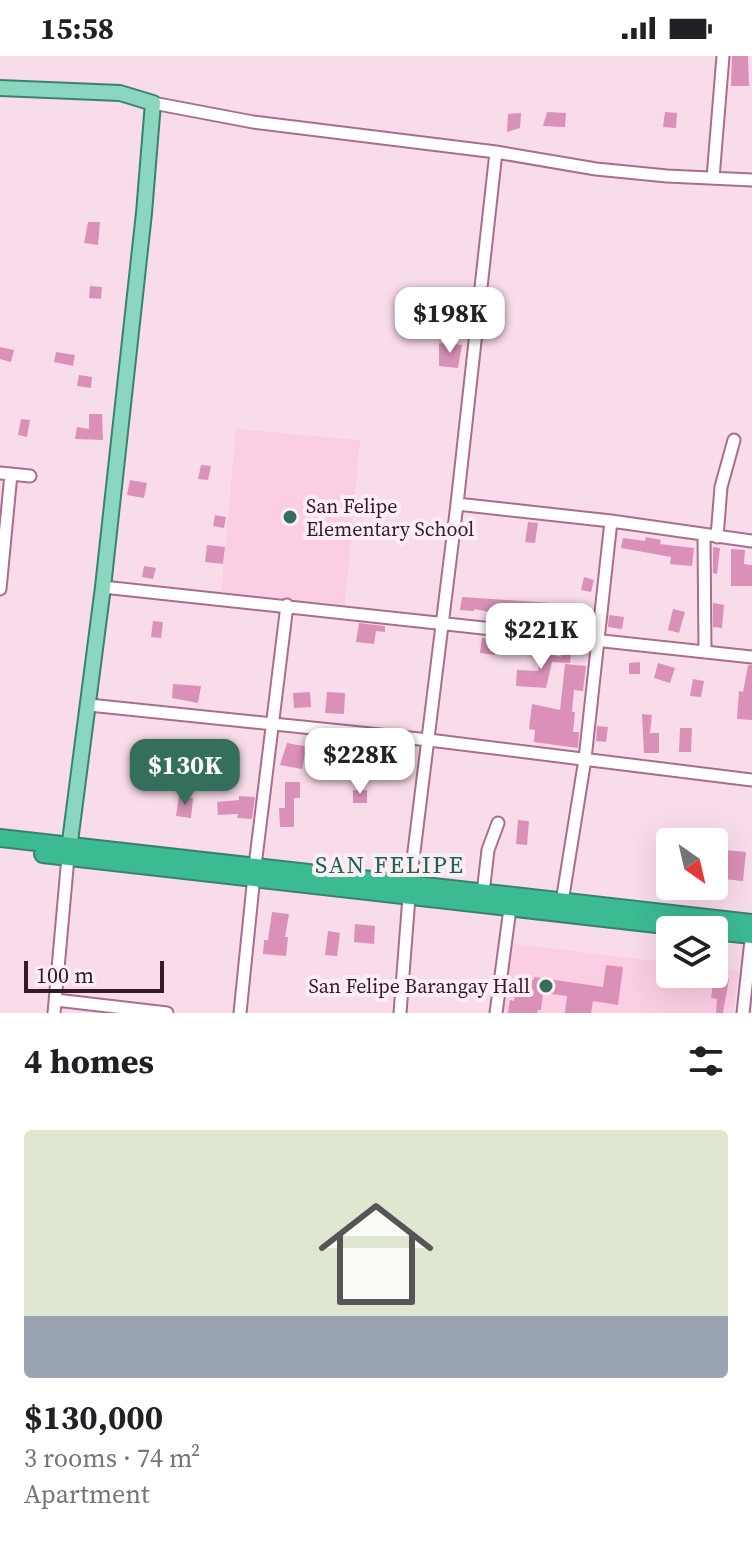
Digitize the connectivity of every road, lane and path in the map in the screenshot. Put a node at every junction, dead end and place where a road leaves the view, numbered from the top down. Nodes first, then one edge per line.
1 (723, 56) edge
2 (0, 88) edge
3 (153, 103) junction
4 (496, 152) junction
5 (713, 178) junction
6 (752, 180) edge
7 (734, 440) dead end
8 (6, 474) edge
9 (30, 476) dead end
10 (457, 504) junction
11 (611, 521) junction
12 (704, 535) junction
13 (717, 537) junction
14 (752, 541) edge
15 (103, 587) junction
16 (0, 589) edge
17 (287, 605) junction
18 (442, 623) junction
19 (596, 640) junction
20 (705, 652) junction
21 (752, 657) edge
22 (89, 705) junction
23 (273, 724) junction
24 (429, 740) junction
25 (585, 759) junction
26 (752, 780) edge
27 (498, 823) dead end
28 (0, 838) edge
29 (0, 849) edge
30 (69, 851) junction
31 (254, 872) junction
32 (410, 890) junction
33 (483, 893) junction
34 (511, 902) junction
35 (562, 902) junction
36 (656, 922) edge
37 (752, 923) edge
38 (728, 931) edge
39 (752, 933) edge
40 (56, 1000) junction
41 (54, 1013) edge
42 (167, 1013) edge
43 (240, 1013) edge
44 (400, 1013) edge
45 (496, 1013) edge
46 (743, 1013) edge

1 - 5 street
2 - 3 main road
3 - 4 street
3 - 15 main road
4 - 5 street
4 - 10 street
5 - 6 street
7 - 13 street
8 - 9 street
8 - 16 street
10 - 11 street
10 - 18 street
11 - 12 street
11 - 19 street
12 - 13 street
12 - 20 street
13 - 14 street
15 - 17 street
15 - 22 main road
17 - 18 street
17 - 23 street
18 - 19 street
18 - 24 street
19 - 20 street
19 - 25 street
20 - 21 street
22 - 23 street
22 - 30 main road
23 - 24 street
23 - 31 street
24 - 25 street
24 - 32 street
25 - 26 street
25 - 35 street
27 - 33 street
28 - 30 highway
29 - 30 highway
30 - 31 highway
30 - 40 street
31 - 32 highway
31 - 43 street
32 - 33 highway
32 - 34 highway
32 - 44 street
33 - 34 highway
34 - 35 highway
34 - 36 highway
34 - 45 street
35 - 37 highway
38 - 39 highway
39 - 46 street
40 - 41 street
40 - 42 street

